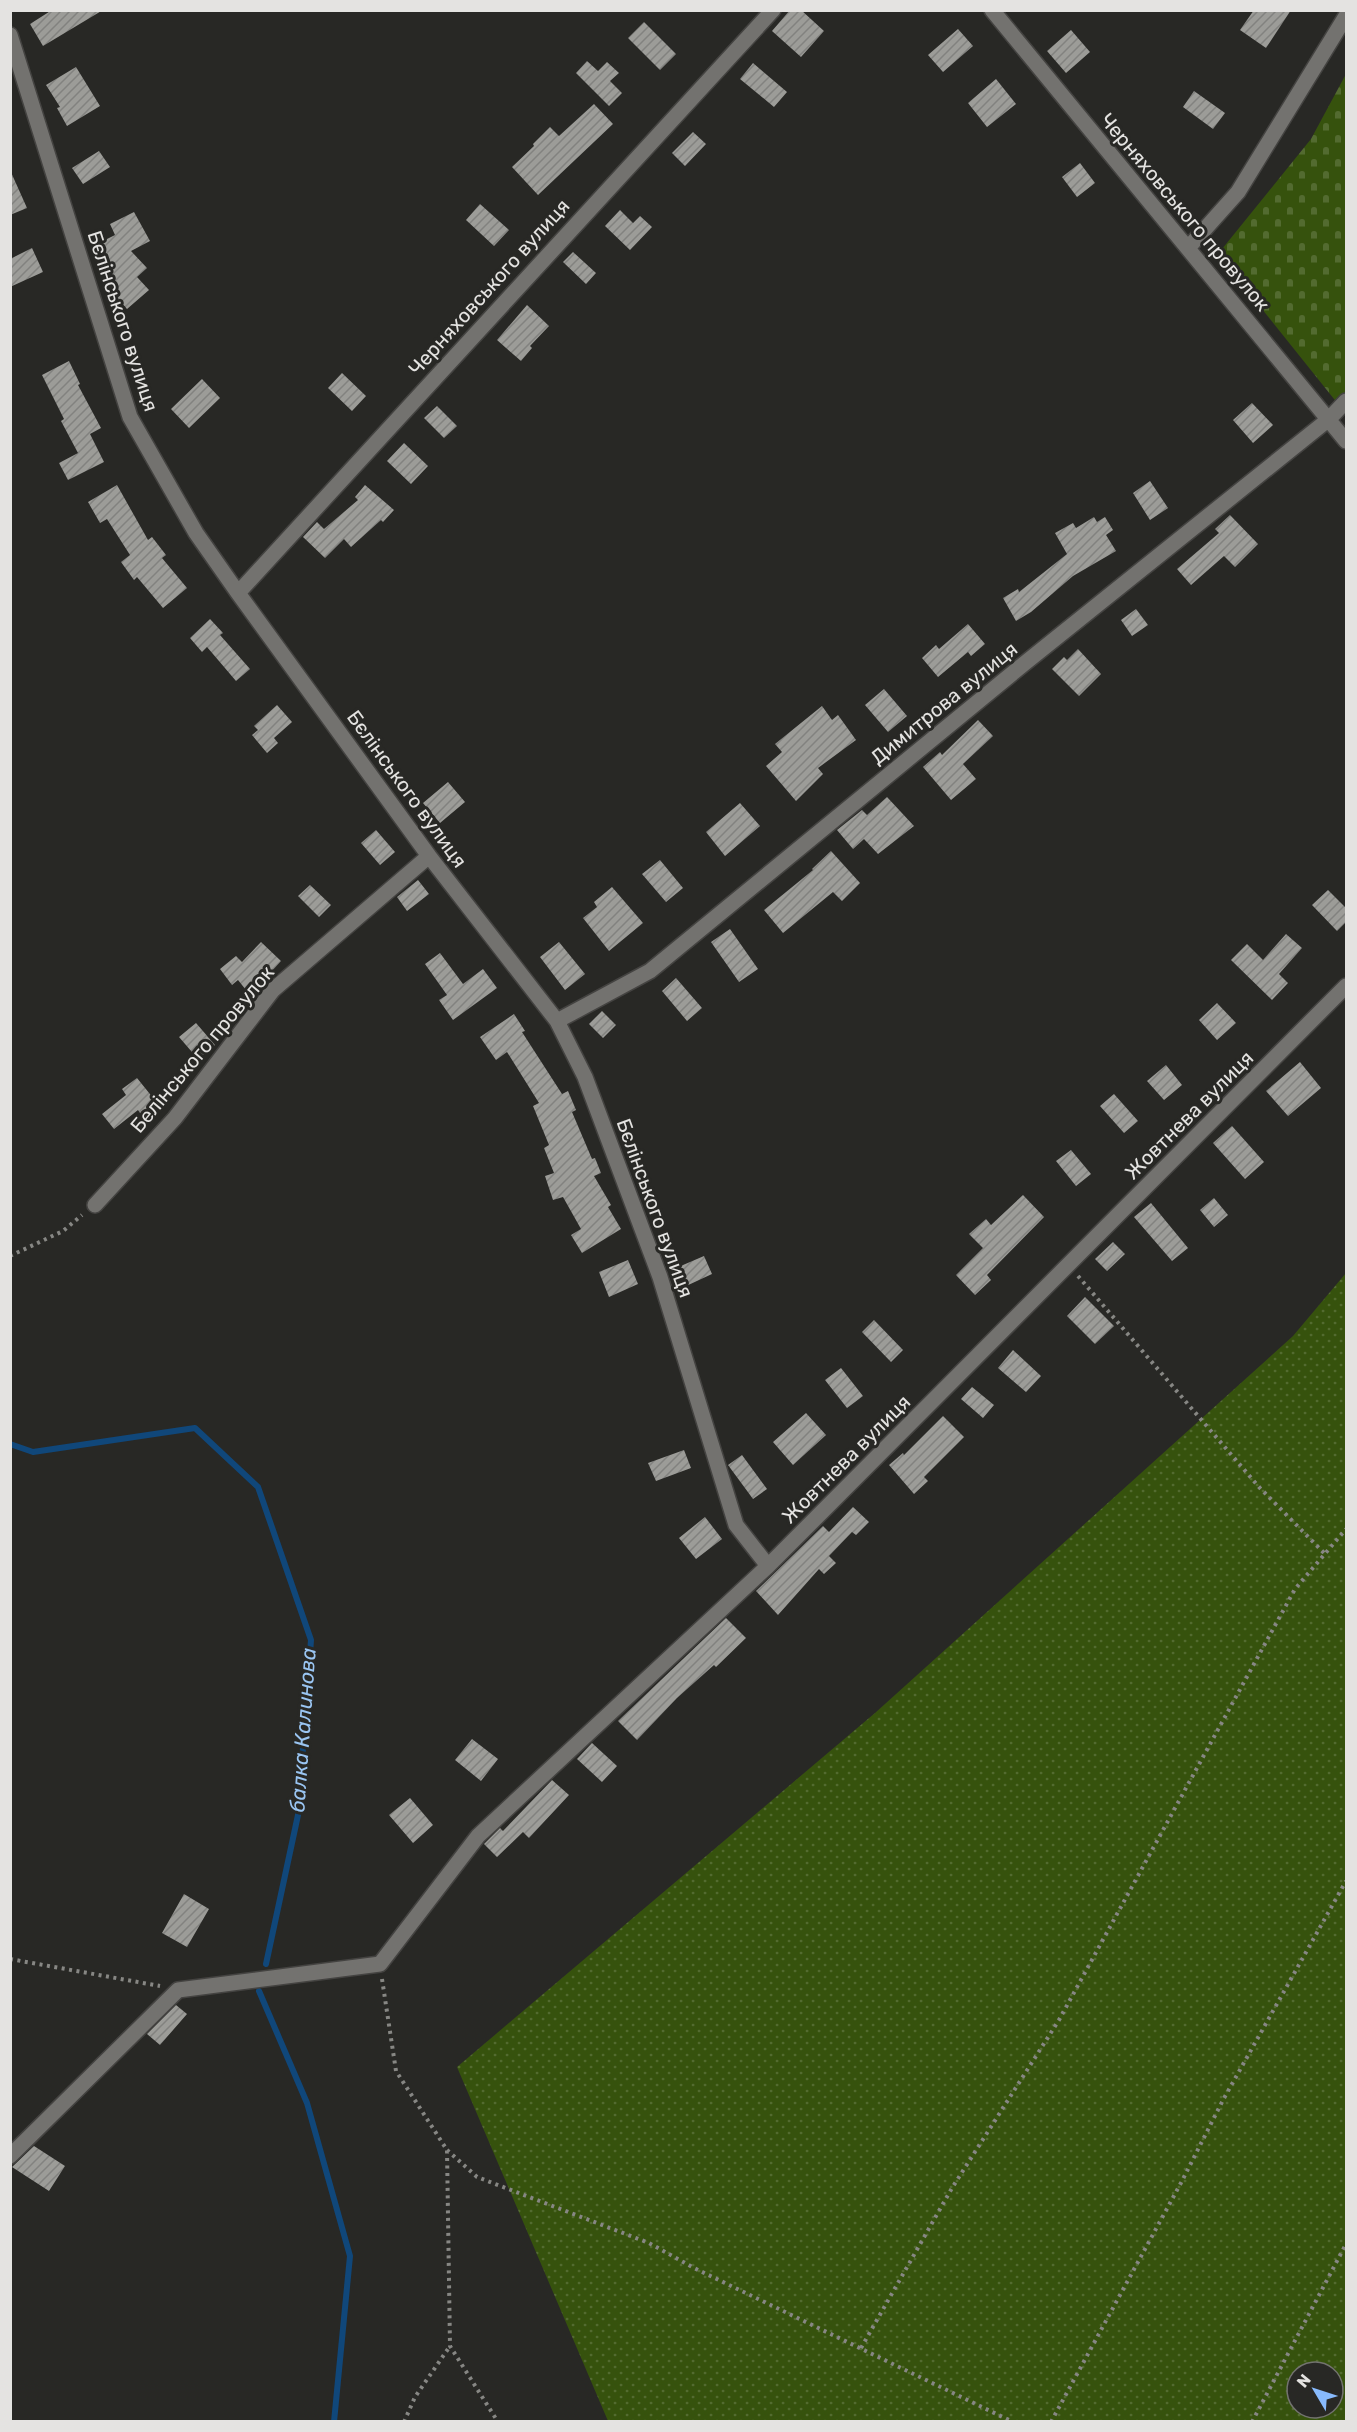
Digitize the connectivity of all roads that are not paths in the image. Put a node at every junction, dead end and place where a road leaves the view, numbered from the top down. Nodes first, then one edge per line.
1 (773, 10) edge
2 (992, 10) edge
3 (1347, 16) edge
4 (10, 35) edge
5 (1188, 248) junction
6 (1347, 401) edge
7 (1329, 419) junction
8 (1347, 441) edge
9 (238, 593) junction
10 (429, 856) junction
11 (1347, 986) edge
12 (557, 1021) junction
13 (94, 1205) road end
14 (768, 1566) junction
15 (10, 2156) edge

1 - 9 street, Черняховського вулиця
2 - 5 street, Черняховського провулок
3 - 5 street
4 - 9 street, Бєлінського вулиця
5 - 7 street, Черняховського провулок
6 - 7 street, Димитрова вулиця
7 - 8 street, Черняховського провулок
7 - 12 street, Димитрова вулиця
9 - 10 street, Бєлінського вулиця
10 - 12 street, Бєлінського вулиця
10 - 13 street, Белінського провулок
11 - 14 street, Жовтнева вулиця
12 - 14 street, Бєлінського вулиця
14 - 15 street, Жовтнева вулиця

